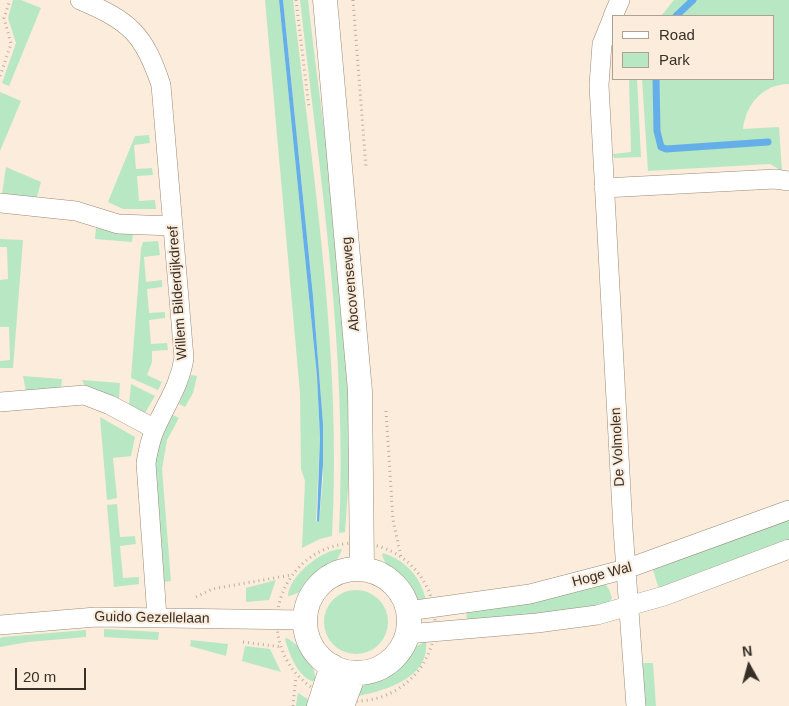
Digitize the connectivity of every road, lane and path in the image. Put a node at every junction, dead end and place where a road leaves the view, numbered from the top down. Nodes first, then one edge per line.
1 (10, 0) edge
2 (80, 0) edge
3 (325, 0) edge
4 (620, 0) edge
5 (614, 15) edge
6 (612, 19) edge
7 (0, 76) edge
8 (789, 181) edge
9 (604, 188) junction
10 (0, 203) edge
11 (173, 226) junction
12 (0, 402) edge
13 (155, 429) junction
14 (789, 510) edge
15 (789, 549) edge
16 (362, 569) junction
17 (626, 569) junction
18 (629, 606) junction
19 (157, 617) junction
20 (305, 620) junction
21 (407, 623) junction
22 (0, 625) edge
23 (332, 666) junction
24 (354, 674) junction
25 (296, 676) dead end
26 (293, 706) edge
27 (319, 706) edge
28 (342, 706) edge
29 (636, 706) edge

1 - 7 path
2 - 11 street, Willem Bilderdijkdreef
3 - 16 street, Abcovenseweg
4 - 5 street, De Volmolen
6 - 9 street, De Volmolen
8 - 9 street
9 - 17 street, De Volmolen
10 - 11 street
11 - 13 street, Willem Bilderdijkdreef
12 - 13 street
13 - 19 street, Willem Bilderdijkdreef
14 - 17 street, Hoge Wal
15 - 18 street
16 - 20 street
16 - 21 street
17 - 18 street, De Volmolen
17 - 21 street, Hoge Wal
18 - 21 street
18 - 29 street, De Volmolen
19 - 20 street, Guido Gezellelaan
19 - 22 street, Guido Gezellelaan
20 - 23 street
21 - 24 street
23 - 24 street
23 - 27 street
24 - 28 street
25 - 26 path

